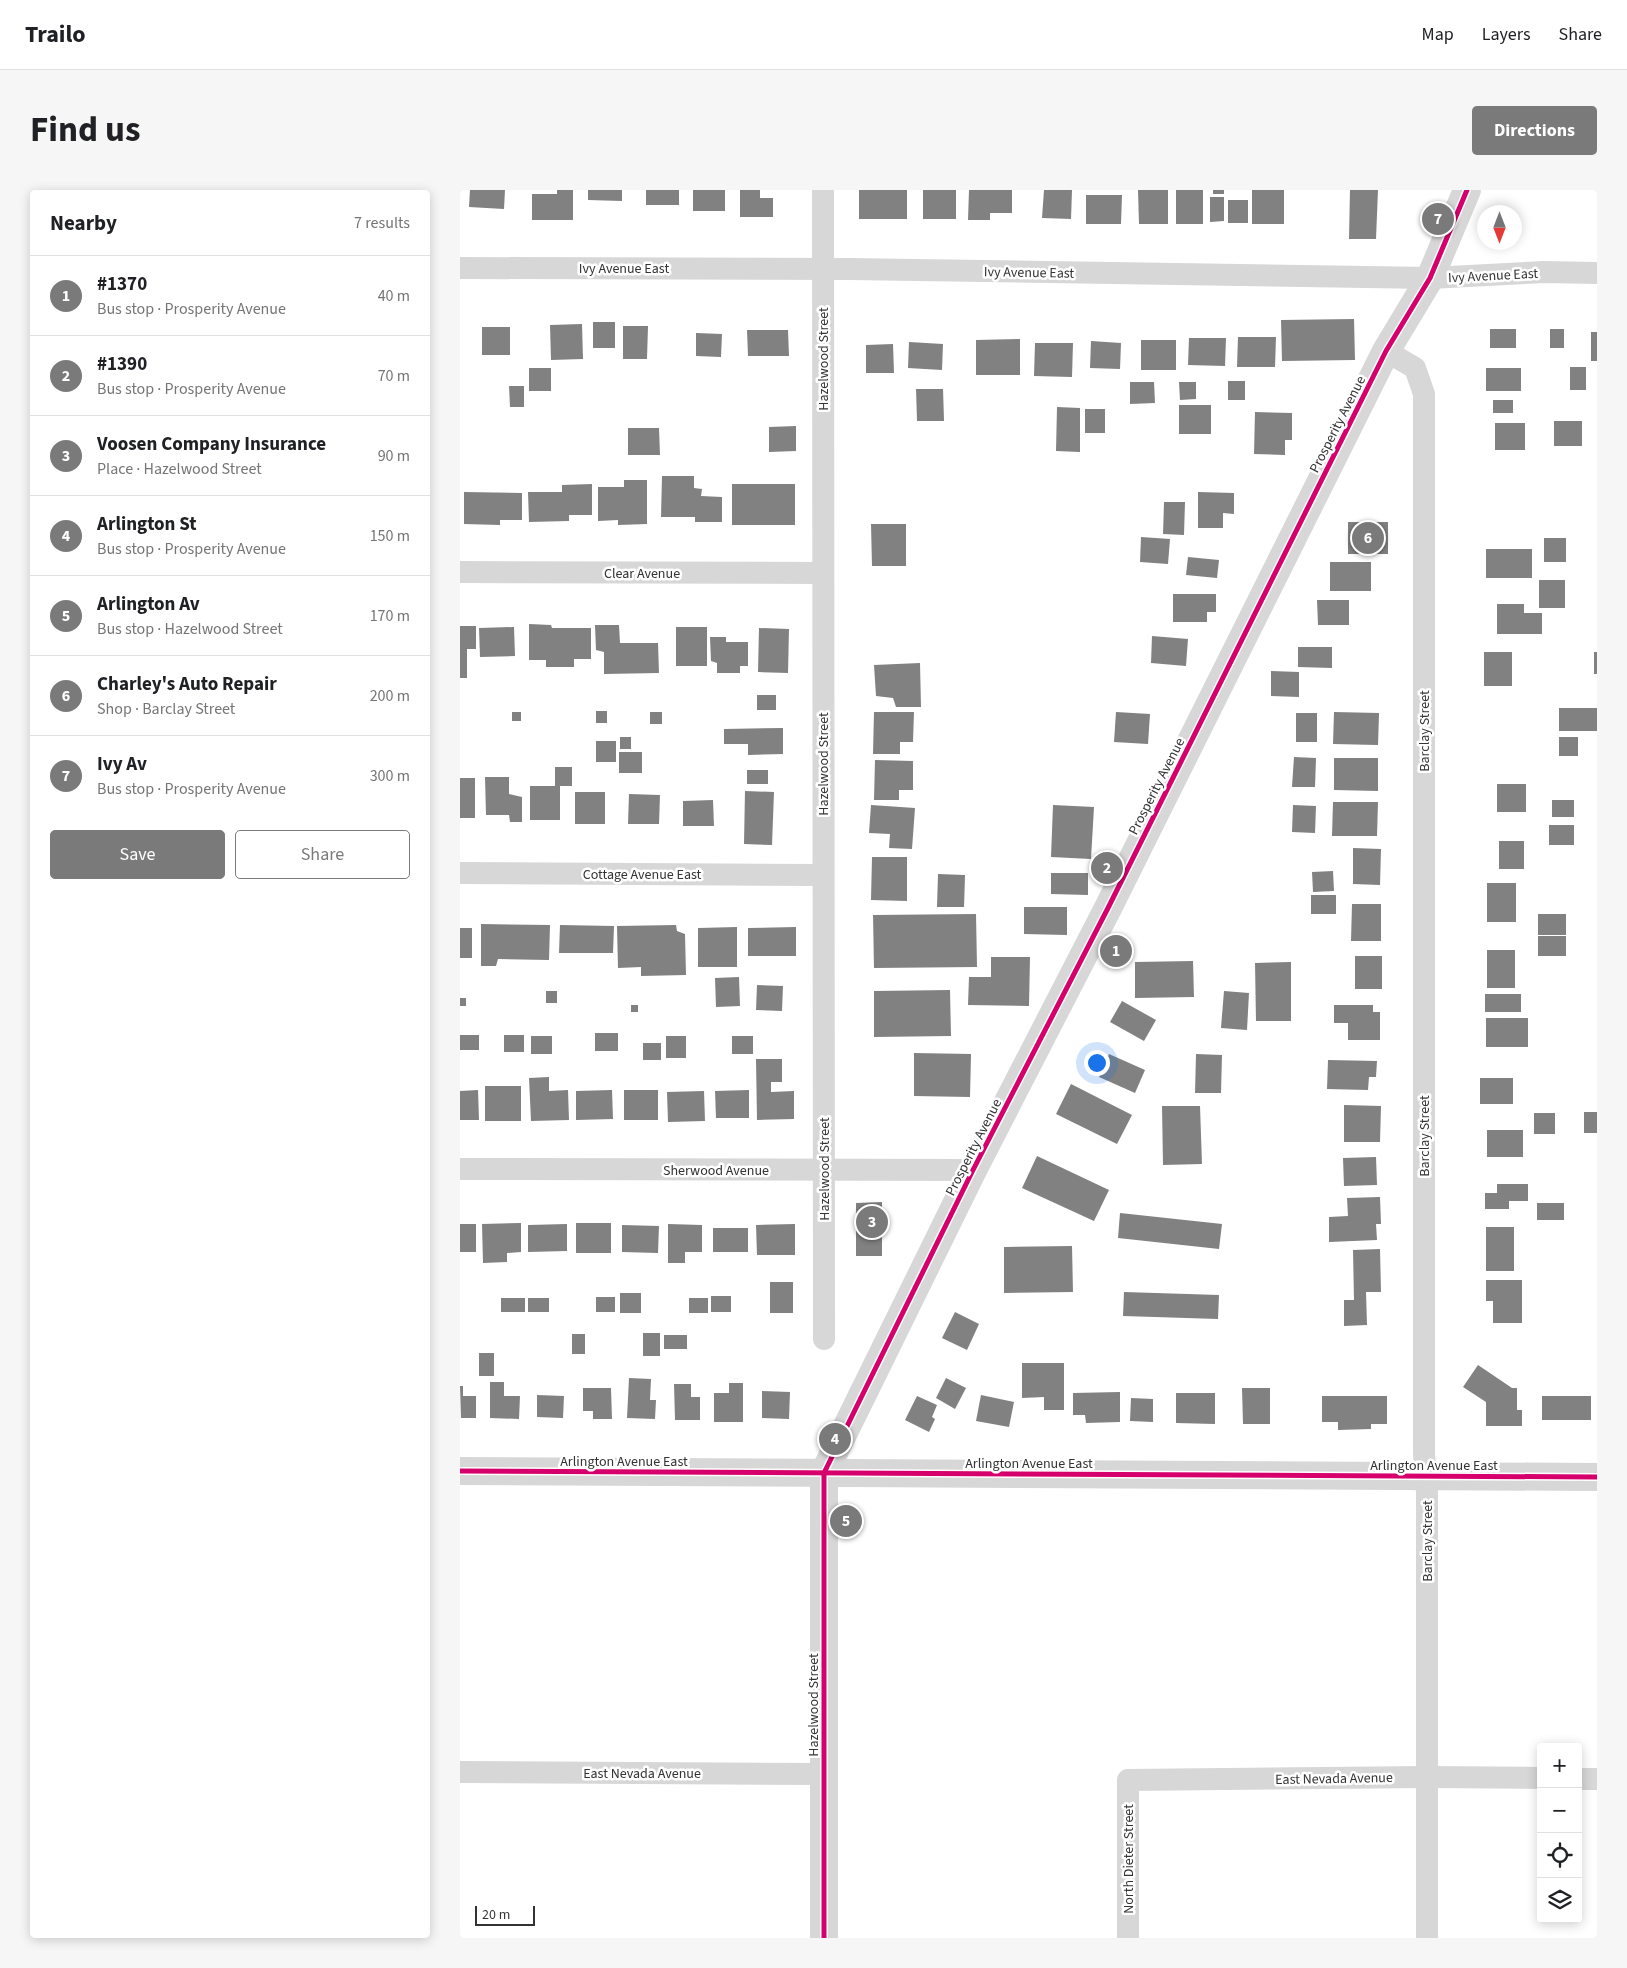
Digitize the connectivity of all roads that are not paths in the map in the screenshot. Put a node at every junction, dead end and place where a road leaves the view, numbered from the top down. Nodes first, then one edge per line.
1 (823, 190) edge
2 (1467, 190) edge
3 (460, 268) edge
4 (823, 269) junction
5 (1597, 272) edge
6 (1430, 278) junction
7 (1386, 352) junction
8 (460, 572) edge
9 (823, 573) junction
10 (460, 873) edge
11 (823, 875) junction
12 (460, 1169) edge
13 (824, 1170) junction
14 (972, 1170) junction
15 (824, 1339) dead end
16 (460, 1471) edge
17 (824, 1473) junction
18 (1426, 1476) junction
19 (1597, 1477) edge
20 (460, 1772) edge
21 (824, 1774) junction
22 (1428, 1776) junction
23 (1537, 1778) edge
24 (1582, 1778) edge
25 (1597, 1779) edge
26 (1128, 1780) joint
27 (824, 1938) edge
28 (1128, 1938) edge
29 (1428, 1938) edge

1 - 4 street, Hazelwood Street
2 - 6 street, Prosperity Avenue
3 - 4 street, Ivy Avenue East
4 - 6 street, Ivy Avenue East
4 - 9 street, Hazelwood Street
5 - 6 street, Ivy Avenue East
6 - 7 street, Prosperity Avenue
7 - 14 street, Prosperity Avenue
7 - 18 street, Barclay Street
8 - 9 street, Clear Avenue
9 - 11 street, Hazelwood Street
10 - 11 street, Cottage Avenue East
11 - 13 street, Hazelwood Street
12 - 13 street, Sherwood Avenue
13 - 14 street, Sherwood Avenue
13 - 15 street, Hazelwood Street
14 - 17 street, Prosperity Avenue
16 - 17 street, Arlington Avenue East
17 - 18 street, Arlington Avenue East
17 - 21 street, Hazelwood Street
18 - 19 street, Arlington Avenue East
18 - 22 street, Barclay Street
20 - 21 street, East Nevada Avenue
21 - 27 street, Hazelwood Street
22 - 23 street, East Nevada Avenue
22 - 26 street, East Nevada Avenue
22 - 29 street, Barclay Street
24 - 25 street
26 - 28 street, North Dieter Street

